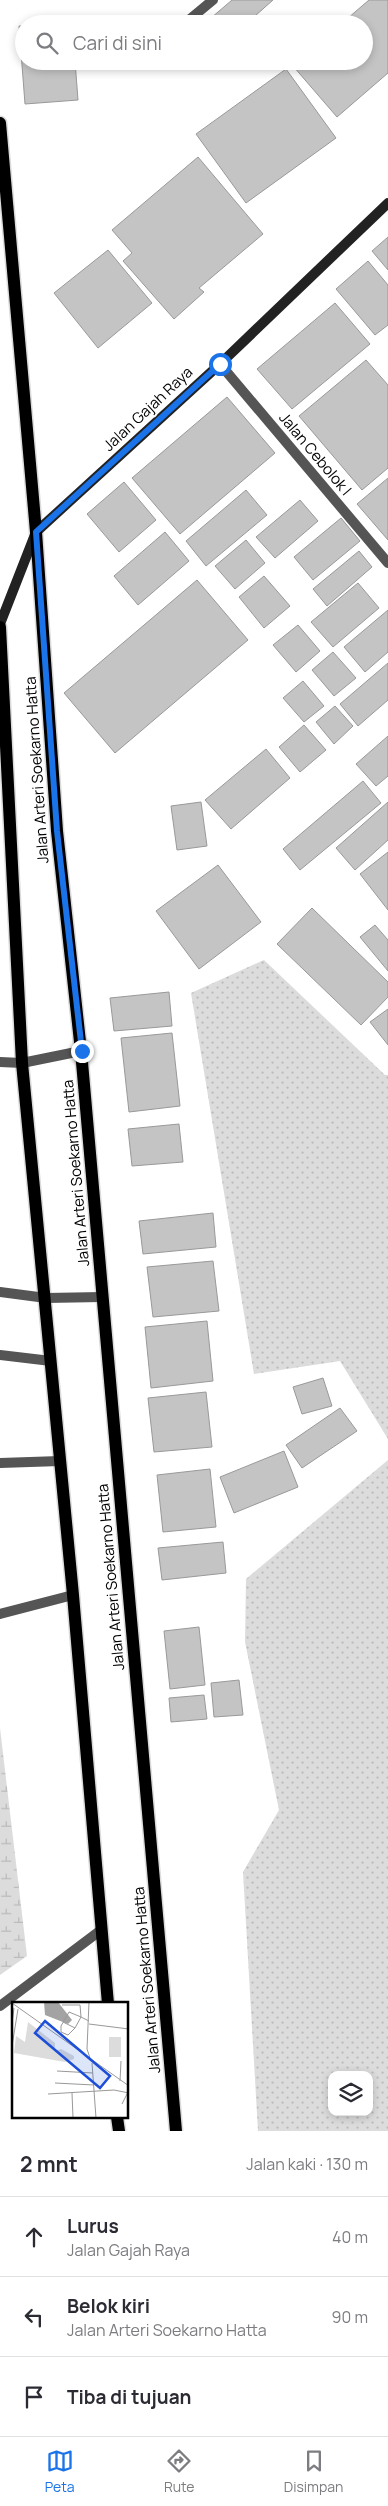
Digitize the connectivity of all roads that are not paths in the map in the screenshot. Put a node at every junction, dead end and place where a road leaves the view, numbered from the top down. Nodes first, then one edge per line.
1 (213, 0) edge
2 (195, 15) edge
3 (0, 123) edge
4 (388, 203) edge
5 (220, 364) junction
6 (36, 532) junction
7 (388, 563) edge
8 (0, 625) edge
9 (0, 854) edge
10 (13, 861) junction
11 (82, 1051) junction
12 (0, 1062) edge
13 (22, 1063) junction
14 (0, 1292) edge
15 (102, 1297) junction
16 (46, 1298) junction
17 (0, 1355) edge
18 (51, 1360) junction
19 (60, 1461) junction
20 (0, 1463) edge
21 (73, 1595) junction
22 (0, 1614) edge
23 (101, 1930) junction
24 (108, 2002) edge
25 (0, 2006) edge
26 (118, 2118) edge
27 (119, 2131) edge
28 (176, 2131) edge

1 - 2 street
3 - 6 main road, Jalan Arteri Soekarno Hatta
4 - 5 main road, Jalan Gajah Raya
5 - 6 main road, Jalan Gajah Raya
5 - 7 street, Jalan Cebolok I
6 - 8 main road
6 - 11 main road, Jalan Arteri Soekarno Hatta
8 - 10 main road, Jalan Arteri Soekarno Hatta
9 - 10 main road
10 - 13 main road, Jalan Arteri Soekarno Hatta
11 - 13 street
11 - 15 main road, Jalan Arteri Soekarno Hatta
12 - 13 street
13 - 16 main road, Jalan Arteri Soekarno Hatta
14 - 16 street
15 - 16 street
15 - 28 main road, Jalan Arteri Soekarno Hatta
16 - 18 main road, Jalan Arteri Soekarno Hatta
17 - 18 street
18 - 19 main road, Jalan Arteri Soekarno Hatta
19 - 20 street
19 - 21 main road, Jalan Arteri Soekarno Hatta
21 - 22 street
21 - 23 main road, Jalan Arteri Soekarno Hatta
23 - 24 main road, Jalan Arteri Soekarno Hatta
23 - 25 street
26 - 27 main road

